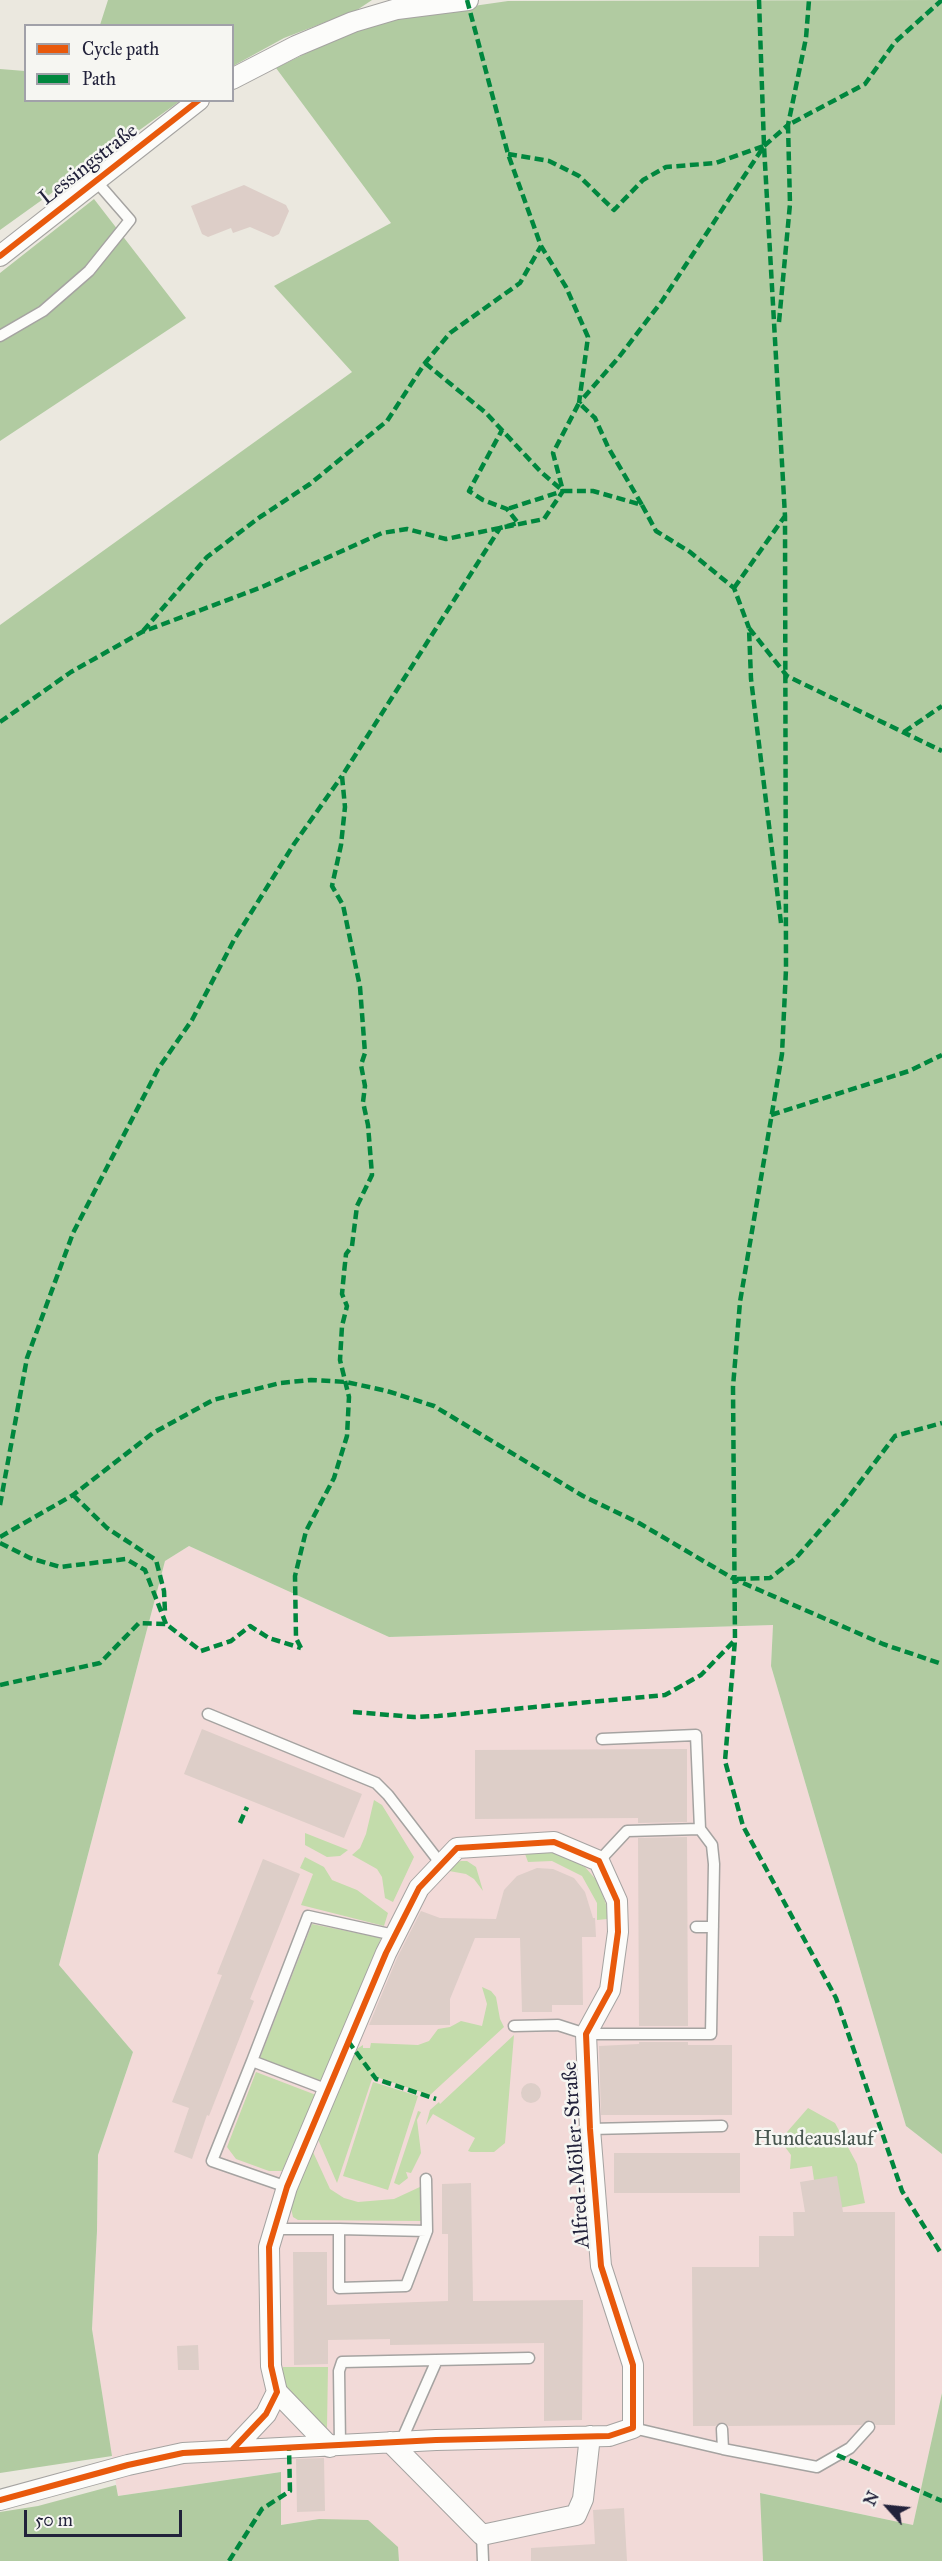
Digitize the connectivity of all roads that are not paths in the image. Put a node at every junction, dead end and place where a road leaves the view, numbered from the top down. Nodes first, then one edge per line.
1 (468, 0) edge
2 (234, 78) edge
3 (196, 102) edge
4 (96, 181) junction
5 (0, 256) edge
6 (0, 336) edge
7 (208, 1714) dead end
8 (602, 1739) dead end
9 (700, 1829) junction
10 (599, 1861) junction
11 (441, 1864) junction
12 (696, 1927) dead end
13 (713, 1927) junction
14 (394, 1935) junction
15 (514, 2026) dead end
16 (586, 2034) junction
17 (252, 2061) junction
18 (328, 2090) junction
19 (722, 2126) dead end
20 (590, 2129) junction
21 (426, 2179) dead end
22 (287, 2187) junction
23 (274, 2229) junction
24 (339, 2229) junction
25 (426, 2230) junction
26 (530, 2358) dead end
27 (437, 2360) junction
28 (277, 2392) junction
29 (869, 2427) dead end
30 (633, 2428) junction
31 (722, 2429) dead end
32 (590, 2436) junction
33 (393, 2442) junction
34 (335, 2446) junction
35 (233, 2449) junction
36 (723, 2449) junction
37 (0, 2500) edge
38 (482, 2535) junction
39 (483, 2561) edge

1 - 2 street
3 - 4 street, Lessingstraße
4 - 5 street, Lessingstraße
4 - 6 lane
7 - 11 lane
8 - 9 lane
9 - 10 lane
9 - 13 lane
10 - 11 street
10 - 16 street, Alfred-Möller-Straße
11 - 14 street
12 - 13 lane
13 - 16 lane
14 - 17 lane
14 - 18 street
15 - 16 lane
16 - 20 street, Alfred-Möller-Straße
17 - 18 lane
17 - 22 lane
18 - 22 street
19 - 20 lane
20 - 30 street, Alfred-Möller-Straße
21 - 25 lane
22 - 23 street
23 - 24 lane
23 - 28 street
24 - 25 lane
24 - 25 lane
26 - 27 lane
27 - 33 lane
27 - 34 lane
28 - 34 street
28 - 35 street
29 - 36 lane
30 - 32 street
30 - 36 lane
31 - 36 lane
32 - 33 street
32 - 38 street
33 - 34 street
33 - 38 street
34 - 35 street
35 - 37 street
38 - 39 lane

